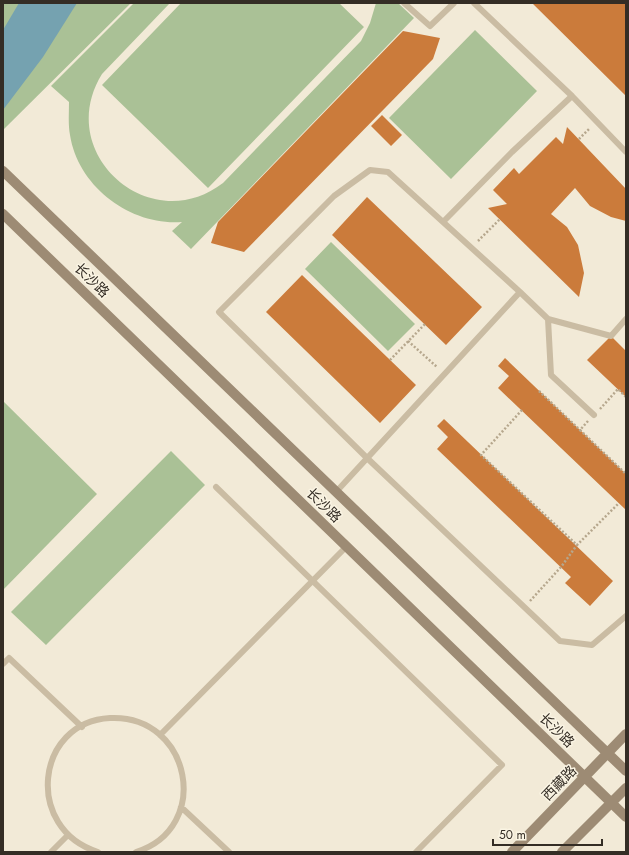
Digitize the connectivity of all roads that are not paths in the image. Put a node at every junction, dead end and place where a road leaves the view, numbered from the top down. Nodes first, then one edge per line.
1 (404, 3) edge
2 (454, 3) edge
3 (474, 3) edge
4 (572, 96) junction
5 (626, 152) edge
6 (3, 170) edge
7 (3, 214) edge
8 (444, 222) junction
9 (520, 292) junction
10 (548, 319) junction
11 (626, 319) edge
12 (594, 415) road end
13 (367, 458) junction
14 (216, 487) dead end
15 (336, 492) junction
16 (347, 546) junction
17 (313, 581) junction
18 (626, 616) edge
19 (3, 664) edge
20 (82, 727) junction
21 (626, 734) edge
22 (160, 735) junction
23 (608, 753) junction
24 (626, 771) edge
25 (585, 777) junction
26 (626, 788) edge
27 (611, 802) junction
28 (181, 807) junction
29 (626, 817) edge
30 (68, 835) junction
31 (150, 850) edge
32 (51, 852) edge
33 (98, 852) edge
34 (136, 852) edge
35 (229, 852) edge
36 (416, 852) edge
37 (512, 852) edge
38 (562, 852) edge

1 - 2 lane
3 - 4 lane
4 - 5 lane
4 - 8 lane
6 - 15 street, 长沙路
7 - 16 street, 长沙路
8 - 9 lane
8 - 13 lane
9 - 10 lane
9 - 13 lane
10 - 11 lane
10 - 12 lane
13 - 15 lane
13 - 18 lane
14 - 17 lane
15 - 23 street, 长沙路
16 - 17 lane
16 - 25 street, 长沙路
17 - 22 lane
17 - 36 lane
19 - 20 lane
20 - 22 lane
20 - 30 lane
21 - 23 street, 西藏路
22 - 28 lane
23 - 24 street, 长沙路
23 - 25 street, 西藏路
25 - 27 street, 长沙路
25 - 37 street, 西藏路
26 - 27 street
27 - 29 street, 长沙路
27 - 38 street
28 - 31 lane
28 - 35 lane
30 - 32 lane
30 - 33 lane
31 - 34 lane

